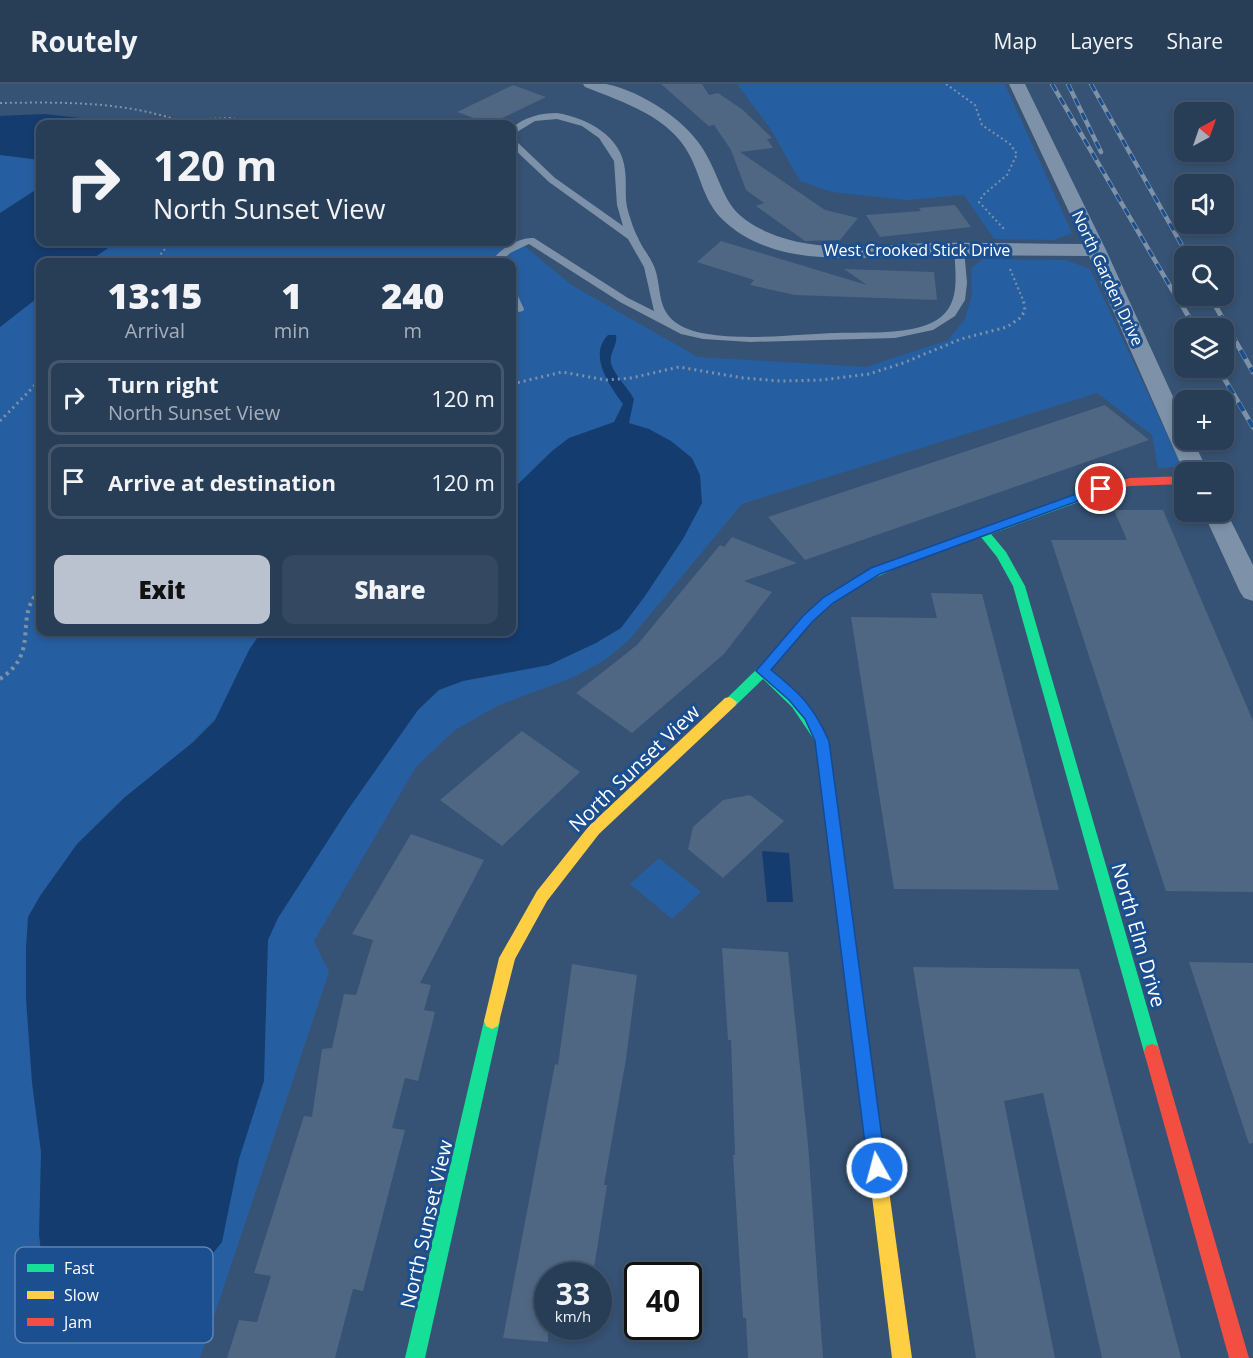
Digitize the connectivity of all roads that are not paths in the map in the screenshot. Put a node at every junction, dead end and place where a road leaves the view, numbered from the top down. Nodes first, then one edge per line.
1 (591, 84) edge
2 (1017, 84) edge
3 (516, 127) edge
4 (516, 147) edge
5 (632, 237) junction
6 (959, 249) junction
7 (1096, 250) junction
8 (499, 258) edge
9 (516, 303) edge
10 (519, 309) dead end
11 (673, 326) junction
12 (1191, 462) edge
13 (1174, 480) edge
14 (1220, 522) edge
15 (982, 531) junction
16 (1253, 592) edge
17 (763, 671) junction
18 (415, 1358) edge
19 (902, 1358) edge
20 (1239, 1358) edge

1 - 6 street, West Crooked Stick Drive
2 - 7 street, North Garden Drive
3 - 5 lane
4 - 5 lane
5 - 11 lane
6 - 7 street, West Crooked Stick Drive
6 - 11 lane
7 - 12 street, North Garden Drive
8 - 11 lane
9 - 10 lane
13 - 15 street, North Sunset View
14 - 16 street
15 - 17 street, North Sunset View
15 - 20 street, North Elm Drive
17 - 18 street, North Sunset View
17 - 19 street

